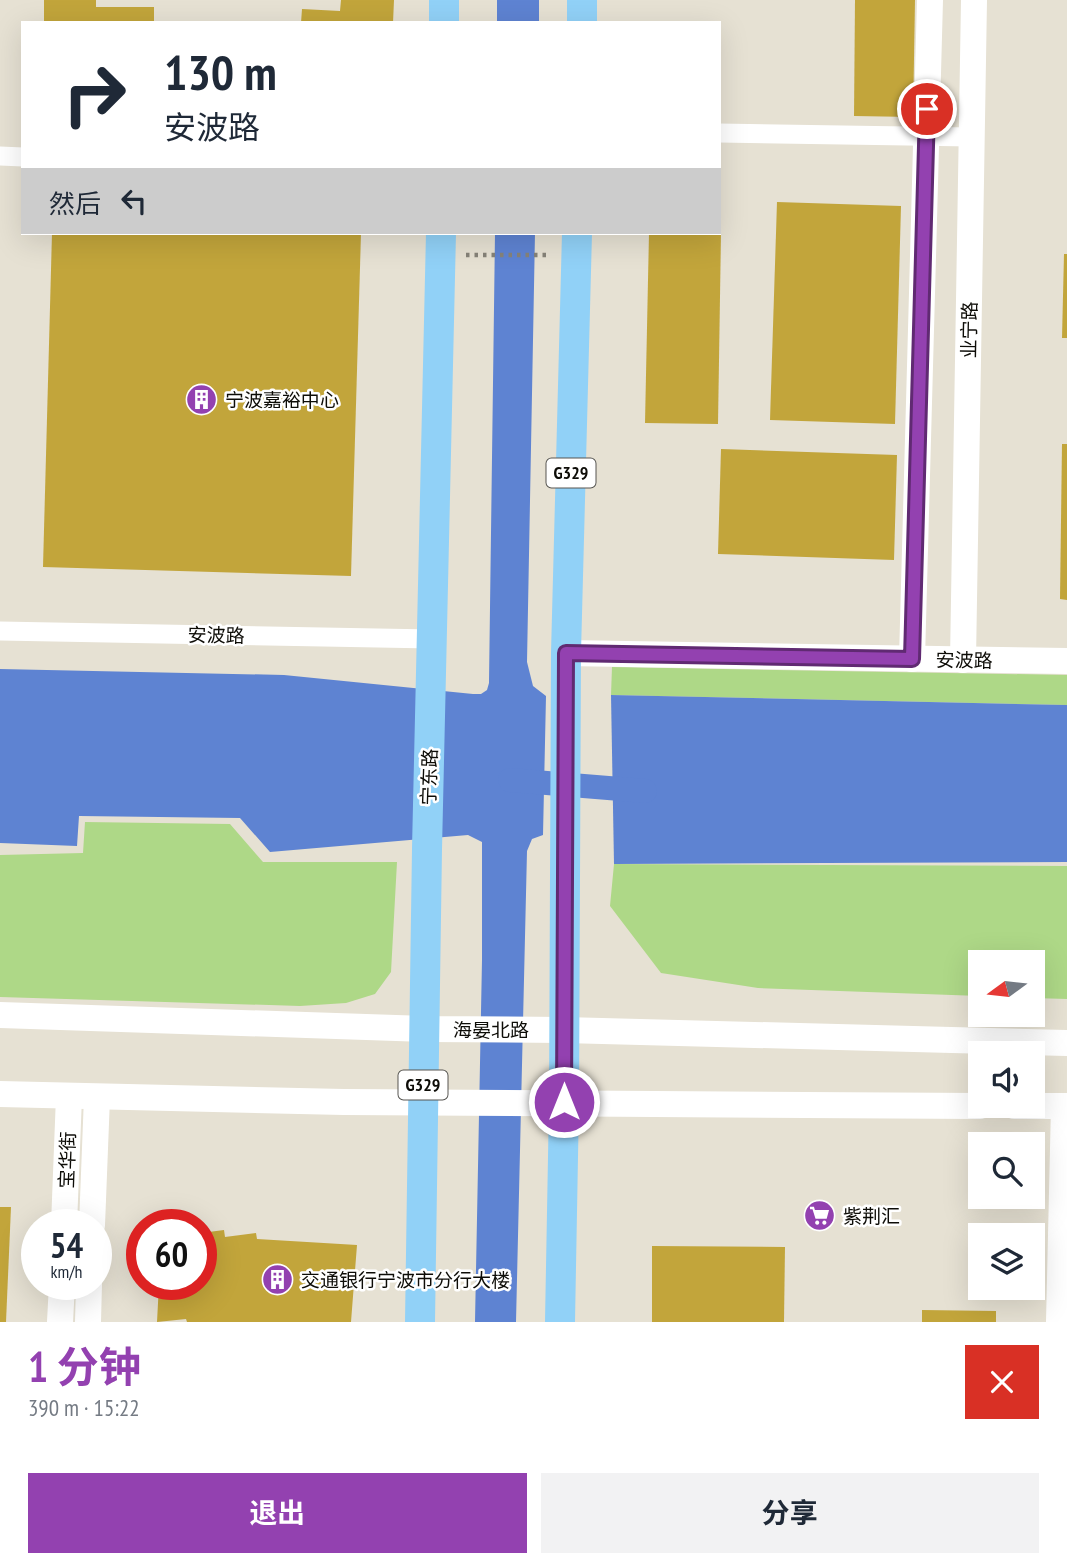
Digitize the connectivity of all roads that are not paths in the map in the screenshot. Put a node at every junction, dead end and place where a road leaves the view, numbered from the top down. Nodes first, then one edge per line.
1 (444, 0) edge
2 (582, 0) edge
3 (929, 0) edge
4 (974, 0) edge
5 (444, 21) edge
6 (582, 21) edge
7 (721, 132) edge
8 (926, 136) junction
9 (972, 137) junction
10 (0, 156) edge
11 (21, 157) edge
12 (440, 244) edge
13 (576, 244) edge
14 (0, 631) edge
15 (433, 639) junction
16 (566, 653) junction
17 (912, 659) junction
18 (963, 660) junction
19 (1067, 661) edge
20 (0, 1015) edge
21 (426, 1029) junction
22 (564, 1030) junction
23 (1067, 1043) edge
24 (0, 1094) edge
25 (69, 1096) junction
26 (97, 1097) junction
27 (423, 1101) junction
28 (564, 1102) junction
29 (968, 1106) edge
30 (1045, 1107) edge
31 (1065, 1107) edge
32 (65, 1209) edge
33 (93, 1209) edge
34 (61, 1300) edge
35 (89, 1300) edge
36 (60, 1322) edge
37 (88, 1322) edge
38 (420, 1322) edge
39 (560, 1322) edge
40 (1059, 1322) edge

1 - 5 main road
2 - 6 main road
3 - 8 street
4 - 9 street, 业宁路
7 - 8 street
8 - 9 street
8 - 17 street
9 - 18 street, 业宁路
10 - 11 street
12 - 15 main road, 宁东路 / G329
13 - 16 main road, G329
14 - 15 street, 安波路
15 - 21 main road, 宁东路 / G329
16 - 17 street, 安波路
16 - 22 main road, G329
17 - 18 street, 安波路
18 - 19 street, 安波路
20 - 21 street, 海晏北路
21 - 22 street, 海晏北路
21 - 27 main road, 宁东路 / G329
22 - 23 street, 海晏北路
22 - 28 main road, G329
24 - 25 street
25 - 26 street
25 - 32 street, 宝华街
26 - 27 street
26 - 33 street, 宝华街
27 - 28 street
27 - 38 main road, 宁东路 / G329
28 - 29 street
28 - 39 main road, G329
30 - 31 street
31 - 40 street
34 - 36 street
35 - 37 street

